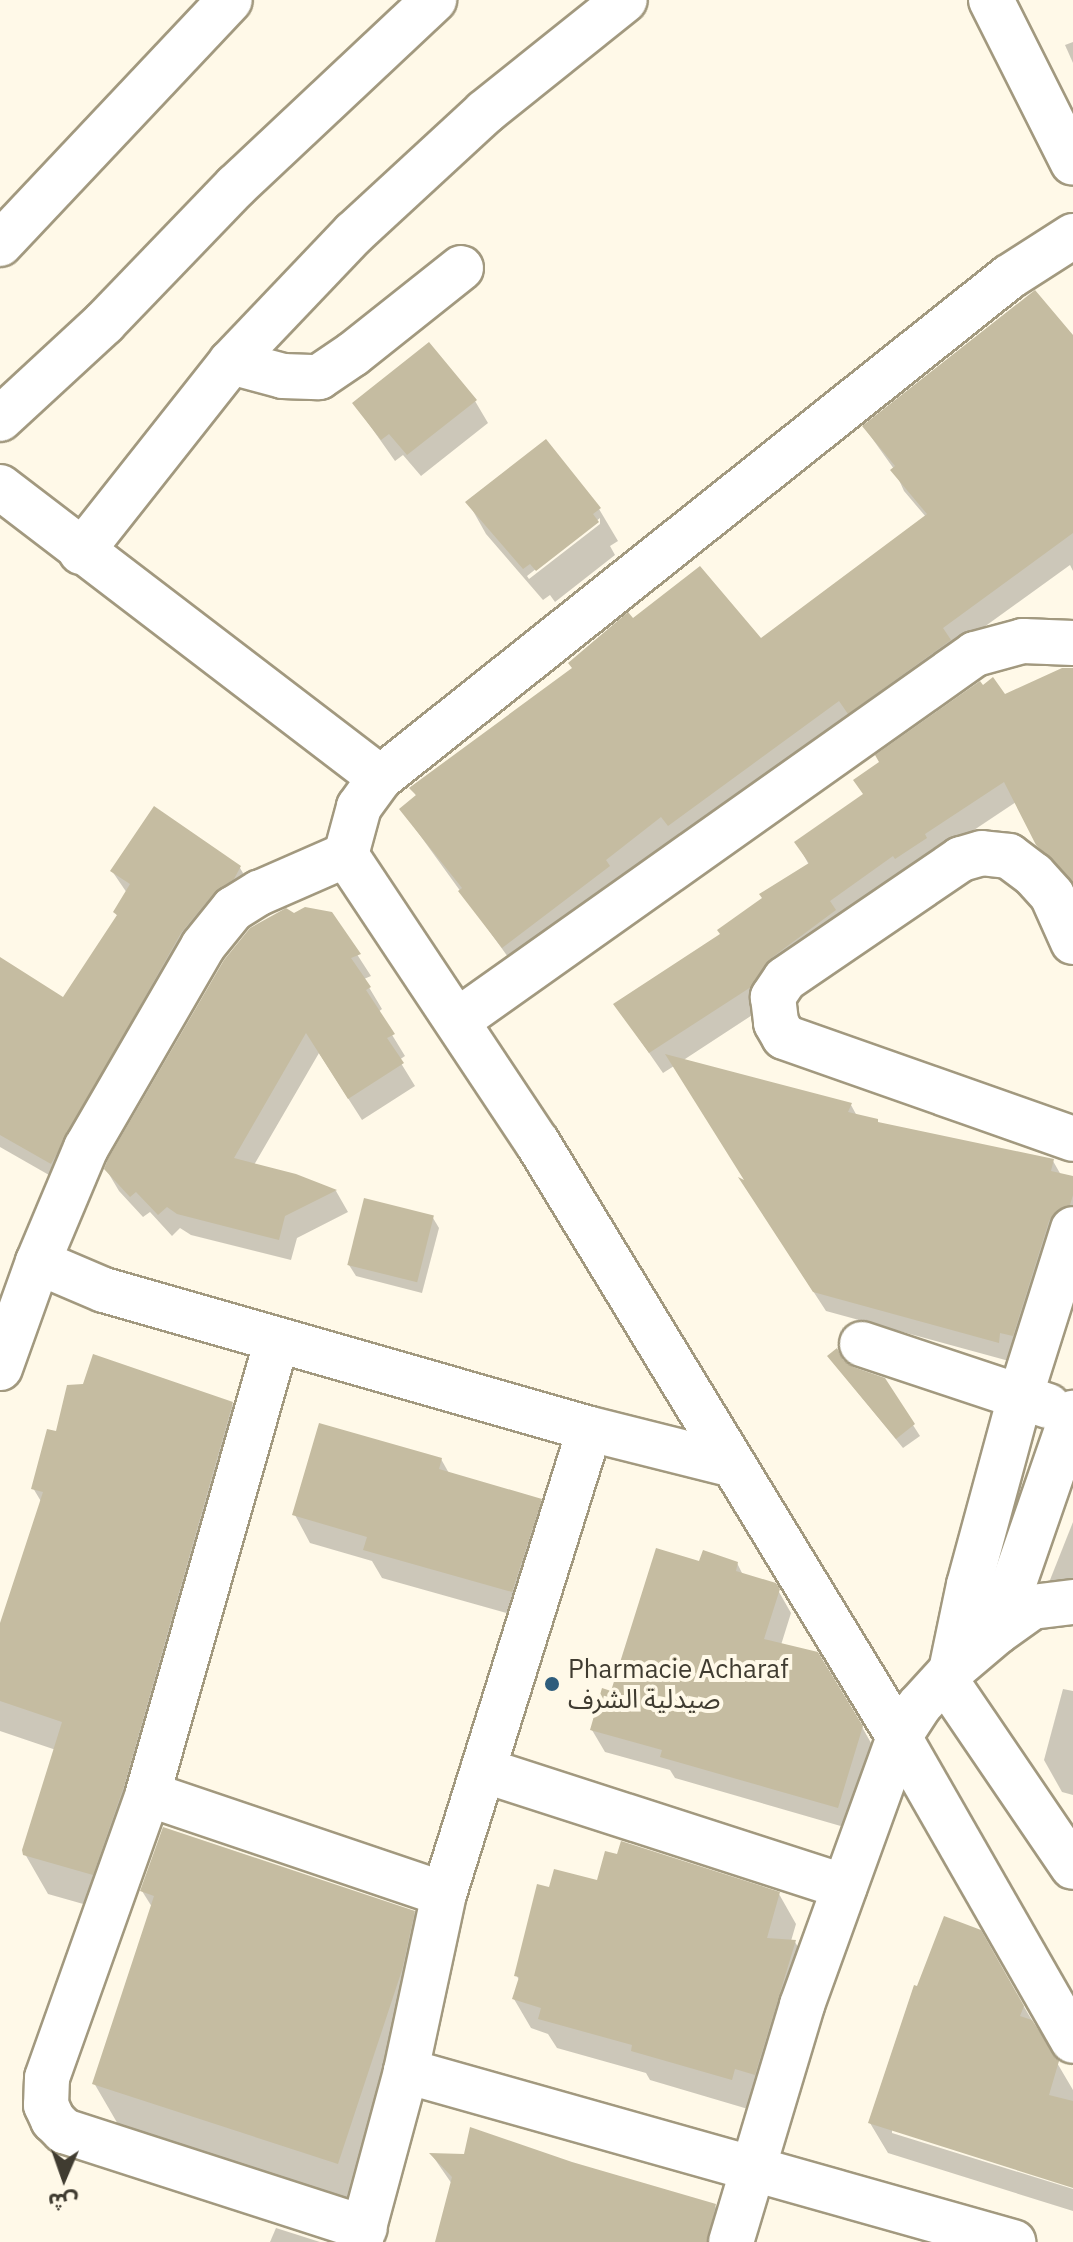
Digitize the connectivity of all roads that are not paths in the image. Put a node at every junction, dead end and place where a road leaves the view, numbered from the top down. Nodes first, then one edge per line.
1 (230, 0) edge
2 (434, 0) edge
3 (625, 0) edge
4 (991, 0) edge
5 (1073, 163) edge
6 (1073, 236) edge
7 (0, 244) edge
8 (461, 268) dead end
9 (231, 362) junction
10 (0, 419) edge
11 (0, 487) edge
12 (81, 552) junction
13 (1073, 643) edge
14 (380, 778) junction
15 (346, 855) junction
16 (1073, 942) edge
17 (457, 1021) junction
18 (1073, 1139) edge
19 (1073, 1229) edge
20 (38, 1262) junction
21 (277, 1340) junction
22 (862, 1344) dead end
23 (0, 1368) edge
24 (1020, 1397) junction
25 (1073, 1414) edge
26 (590, 1429) junction
27 (733, 1465) junction
28 (1053, 1605) edge
29 (1073, 1624) edge
30 (997, 1632) junction
31 (948, 1675) junction
32 (899, 1737) junction
33 (483, 1770) junction
34 (148, 1794) junction
35 (1073, 1867) edge
36 (845, 1887) junction
37 (444, 1894) junction
38 (1073, 2041) edge
39 (406, 2071) junction
40 (751, 2168) junction
41 (363, 2235) edge
42 (731, 2242) edge
43 (1013, 2242) edge

1 - 7 street
2 - 10 street
3 - 9 street
4 - 5 street
6 - 14 street
8 - 9 street
9 - 12 street
11 - 12 street
12 - 14 street
13 - 17 street
14 - 15 street
15 - 17 street
15 - 20 street
16 - 18 street
17 - 27 street
19 - 24 street
20 - 21 street
20 - 23 street
21 - 26 street
21 - 34 street
22 - 24 street
24 - 25 street
24 - 31 street
25 - 30 street
26 - 27 street
26 - 33 street
27 - 32 street
28 - 29 street
28 - 30 street
30 - 31 street
31 - 32 street
31 - 35 street
32 - 36 street
32 - 38 street
33 - 36 street
33 - 37 street
34 - 37 street
34 - 41 street
36 - 40 street
37 - 39 street
39 - 40 street
39 - 41 street
40 - 42 street
40 - 43 street

